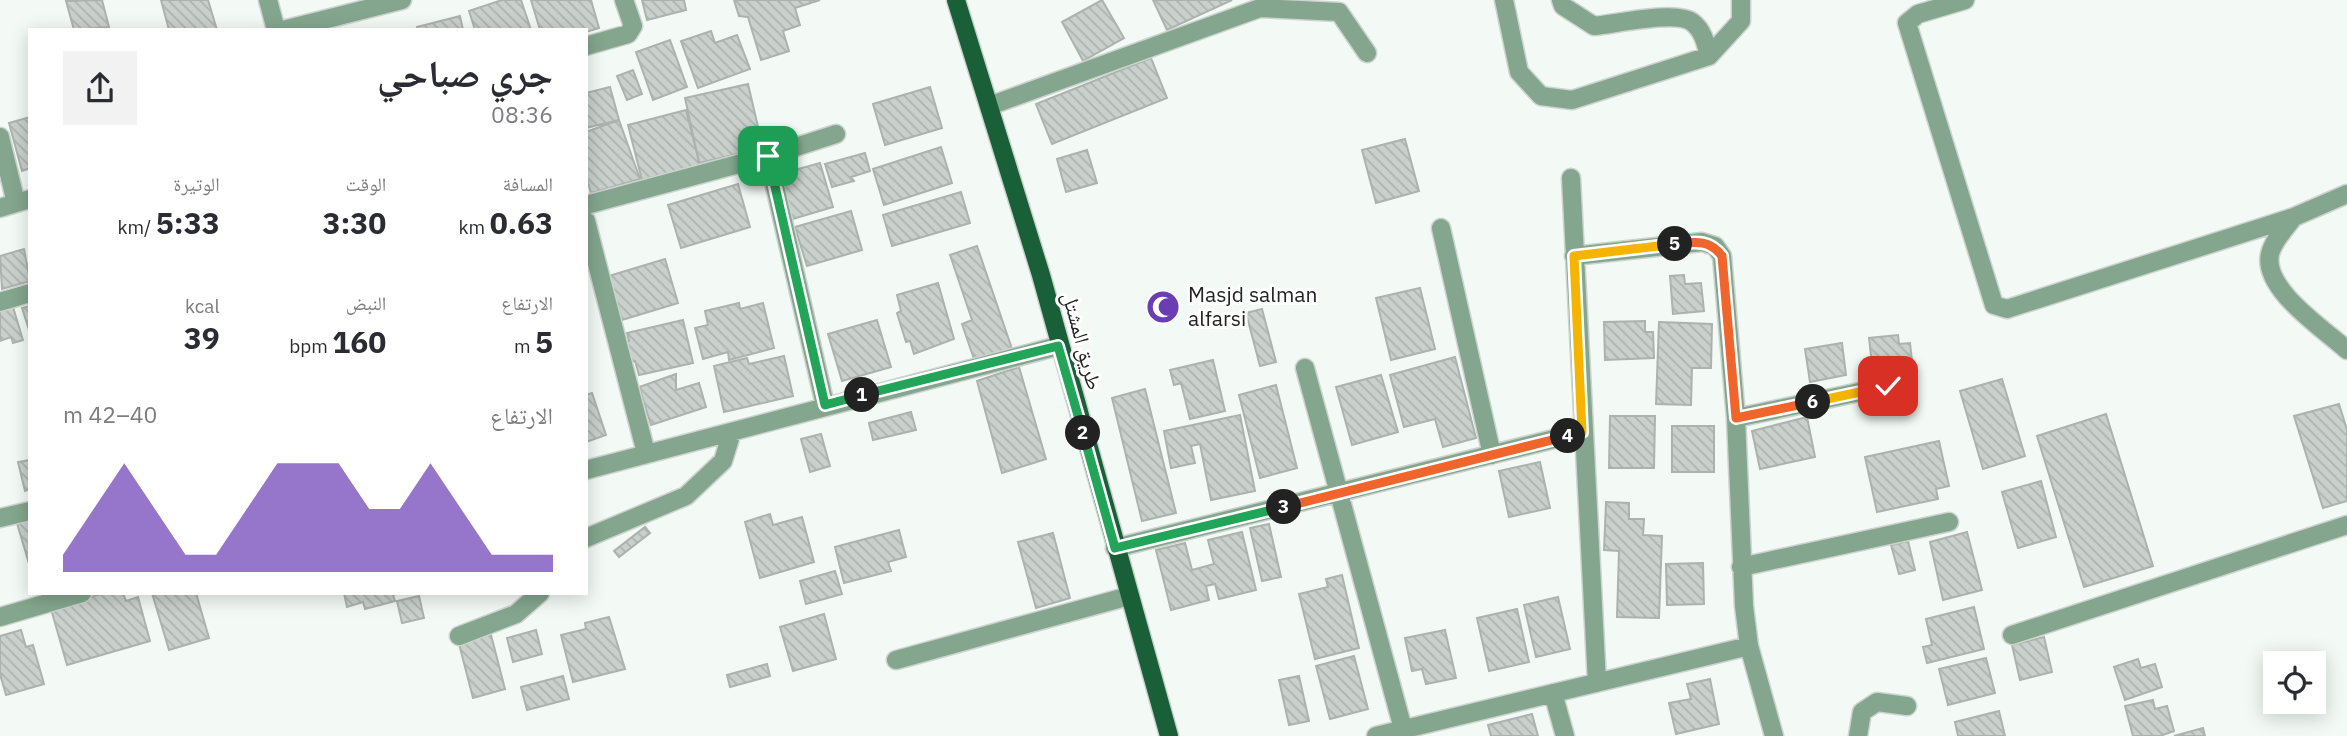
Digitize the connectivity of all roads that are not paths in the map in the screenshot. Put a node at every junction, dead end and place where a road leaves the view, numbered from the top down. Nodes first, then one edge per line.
1 (268, 0) edge
2 (401, 0) edge
3 (624, 0) edge
4 (956, 0) edge
5 (1504, 0) edge
6 (1561, 0) edge
7 (1741, 0) edge
8 (1965, 0) edge
9 (275, 28) edge
10 (291, 28) edge
11 (588, 45) edge
12 (1367, 53) dead end
13 (1709, 56) junction
14 (989, 106) junction
15 (836, 134) dead end
16 (0, 137) edge
17 (768, 156) junction
18 (1571, 178) dead end
19 (2347, 194) edge
20 (15, 204) edge
21 (588, 204) edge
22 (2294, 217) junction
23 (588, 229) edge
24 (1441, 229) dead end
25 (1574, 256) junction
26 (28, 294) edge
27 (0, 302) edge
28 (1058, 346) junction
29 (2347, 350) edge
30 (1305, 368) dead end
31 (1888, 386) dead end
32 (825, 405) junction
33 (1736, 418) junction
34 (732, 432) junction
35 (1582, 432) junction
36 (646, 453) junction
37 (1492, 455) junction
38 (588, 469) edge
39 (1341, 493) junction
40 (28, 511) edge
41 (0, 518) edge
42 (1949, 522) dead end
43 (2347, 525) edge
44 (588, 537) edge
45 (1115, 548) junction
46 (1741, 567) junction
47 (75, 595) edge
48 (538, 595) edge
49 (1129, 596) junction
50 (0, 617) edge
51 (2011, 635) dead end
52 (459, 636) dead end
53 (1749, 646) junction
54 (896, 660) dead end
55 (1597, 682) junction
56 (1553, 693) junction
57 (1907, 706) dead end
58 (1404, 733) edge
59 (1169, 736) edge
60 (1376, 736) edge
61 (1565, 736) edge
62 (1774, 736) edge
63 (1858, 736) edge

1 - 9 street
2 - 10 street
3 - 11 street
4 - 14 main road, طريق المشتل
5 - 13 street
6 - 13 street
7 - 13 street
8 - 22 street
12 - 14 street
14 - 28 main road, طريق المشتل
15 - 17 street
16 - 20 street
17 - 21 street
17 - 32 street
18 - 25 street
19 - 22 street
22 - 29 street
23 - 36 street
24 - 37 street
25 - 33 street
25 - 35 street
26 - 27 street
28 - 32 street
28 - 45 main road, طريق المشتل
30 - 39 street
31 - 33 street
32 - 34 street
33 - 46 street
34 - 36 street
34 - 44 street
35 - 37 street
35 - 55 street
36 - 38 street
37 - 39 street
39 - 45 street
39 - 58 street
40 - 41 street
42 - 46 street
43 - 51 street
45 - 49 main road, طريق المشتل
46 - 53 street
47 - 50 street
48 - 52 street
49 - 54 street
49 - 59 main road, طريق المشتل
53 - 55 street
53 - 62 street
55 - 56 street
56 - 58 street
56 - 61 street
57 - 63 street
58 - 60 street

